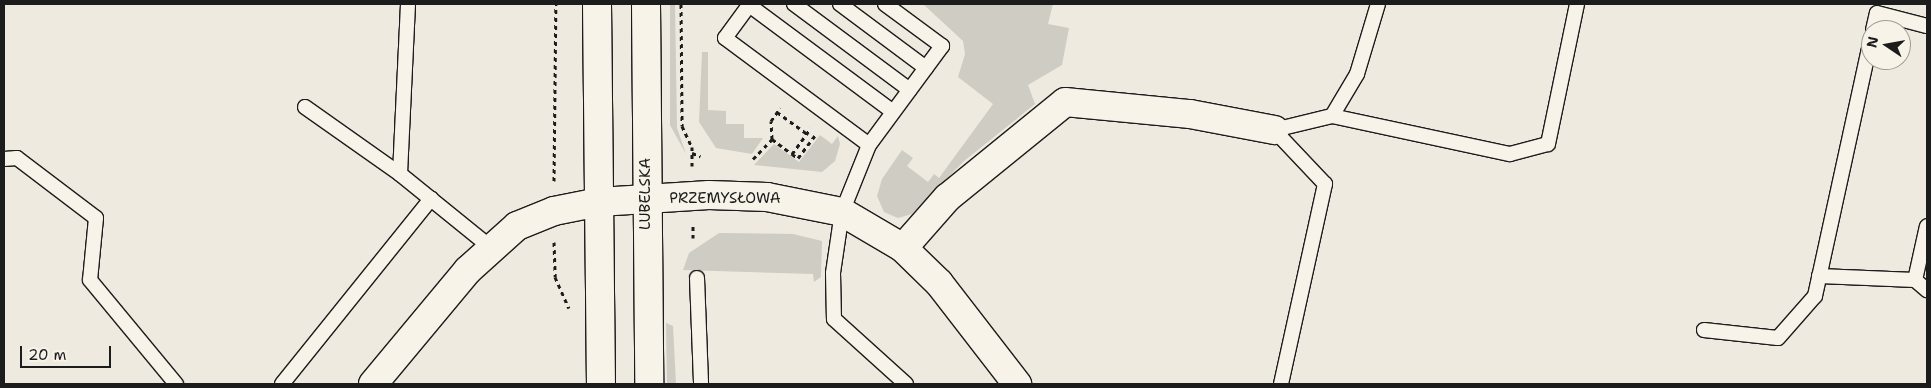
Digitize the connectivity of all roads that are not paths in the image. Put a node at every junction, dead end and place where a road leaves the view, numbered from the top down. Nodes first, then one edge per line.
1 (408, 4) edge
2 (597, 4) edge
3 (646, 4) edge
4 (750, 4) edge
5 (794, 4) edge
6 (840, 4) edge
7 (885, 4) edge
8 (1378, 4) edge
9 (1577, 4) edge
10 (1875, 20) edge
11 (1904, 20) edge
12 (1911, 22) edge
13 (1927, 26) edge
14 (926, 68) junction
15 (1864, 70) edge
16 (910, 90) junction
17 (305, 107) dead end
18 (893, 112) junction
19 (1332, 116) junction
20 (1274, 130) junction
21 (869, 145) junction
22 (4, 159) edge
23 (400, 174) junction
24 (431, 199) junction
25 (646, 199) junction
26 (598, 202) junction
27 (842, 212) junction
28 (1927, 226) edge
29 (489, 246) junction
30 (903, 248) junction
31 (1819, 276) junction
32 (697, 278) dead end
33 (1915, 280) junction
34 (1927, 290) edge
35 (1704, 330) dead end
36 (176, 384) edge
37 (282, 384) edge
38 (373, 384) edge
39 (601, 384) edge
40 (649, 384) edge
41 (701, 384) edge
42 (906, 384) edge
43 (1017, 384) edge
44 (1281, 384) edge

1 - 23 lane
2 - 26 street
3 - 25 street, LUBELSKA
4 - 18 lane
4 - 21 lane
5 - 16 lane
6 - 14 lane
7 - 14 lane
8 - 19 lane
9 - 19 lane
10 - 11 lane
12 - 13 lane
14 - 16 lane
15 - 31 lane
16 - 18 lane
17 - 23 lane
18 - 21 lane
19 - 20 lane
20 - 30 street
20 - 44 lane
21 - 27 lane
22 - 36 lane
23 - 24 lane
24 - 29 lane
24 - 37 lane
25 - 26 street, PRZEMYSŁOWA
25 - 27 street, PRZEMYSŁOWA
25 - 40 street, LUBELSKA
26 - 29 street
26 - 39 street
27 - 30 street, PRZEMYSŁOWA
27 - 42 lane
28 - 33 lane
29 - 38 street
30 - 43 street, PRZEMYSŁOWA
31 - 33 lane
31 - 35 lane
32 - 41 lane
33 - 34 lane

